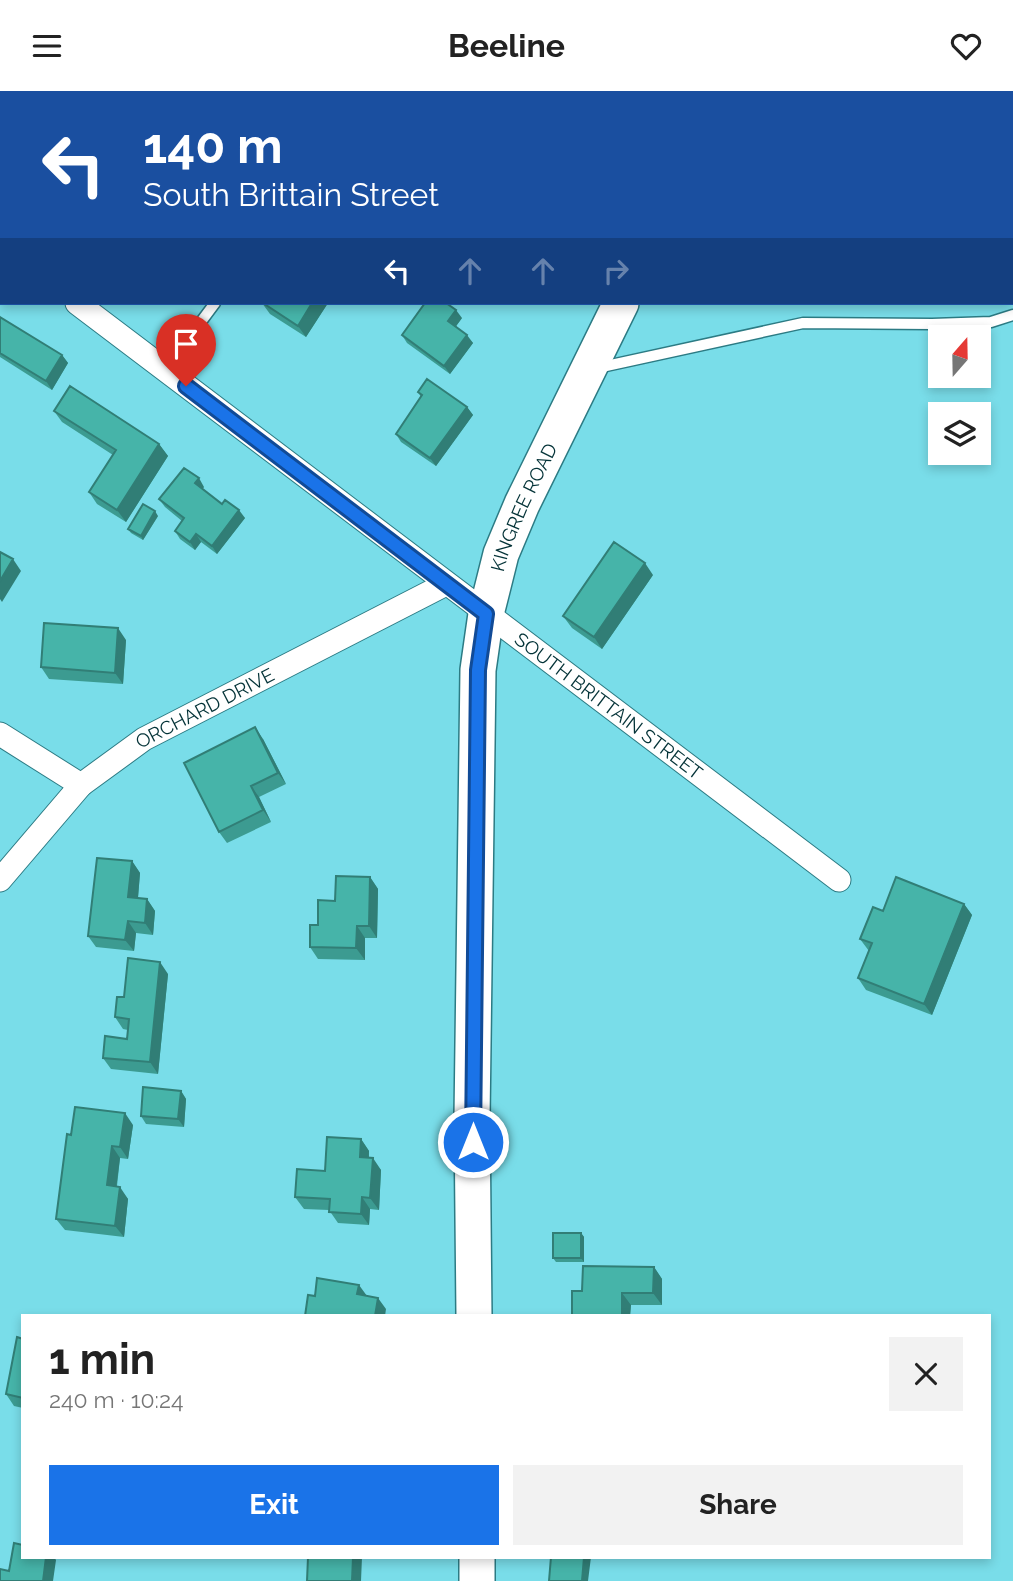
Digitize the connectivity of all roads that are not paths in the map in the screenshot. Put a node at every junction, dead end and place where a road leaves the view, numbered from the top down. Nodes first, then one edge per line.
1 (80, 305) edge
2 (214, 305) edge
3 (620, 305) edge
4 (1013, 315) edge
5 (165, 370) junction
6 (588, 370) junction
7 (446, 584) junction
8 (486, 614) junction
9 (0, 734) edge
10 (81, 785) junction
11 (0, 880) edge
12 (839, 880) dead end
13 (474, 1314) edge
14 (477, 1559) edge
15 (477, 1581) edge

1 - 5 street, SOUTH BRITTAIN STREET
2 - 5 lane
3 - 6 main road, KINGREE ROAD
4 - 6 lane
5 - 7 street, SOUTH BRITTAIN STREET
6 - 8 main road, KINGREE ROAD
7 - 8 street, SOUTH BRITTAIN STREET
7 - 10 street, ORCHARD DRIVE
8 - 12 street, SOUTH BRITTAIN STREET
8 - 13 main road, KINGREE ROAD
9 - 10 street
10 - 11 street, ORCHARD DRIVE
14 - 15 main road

